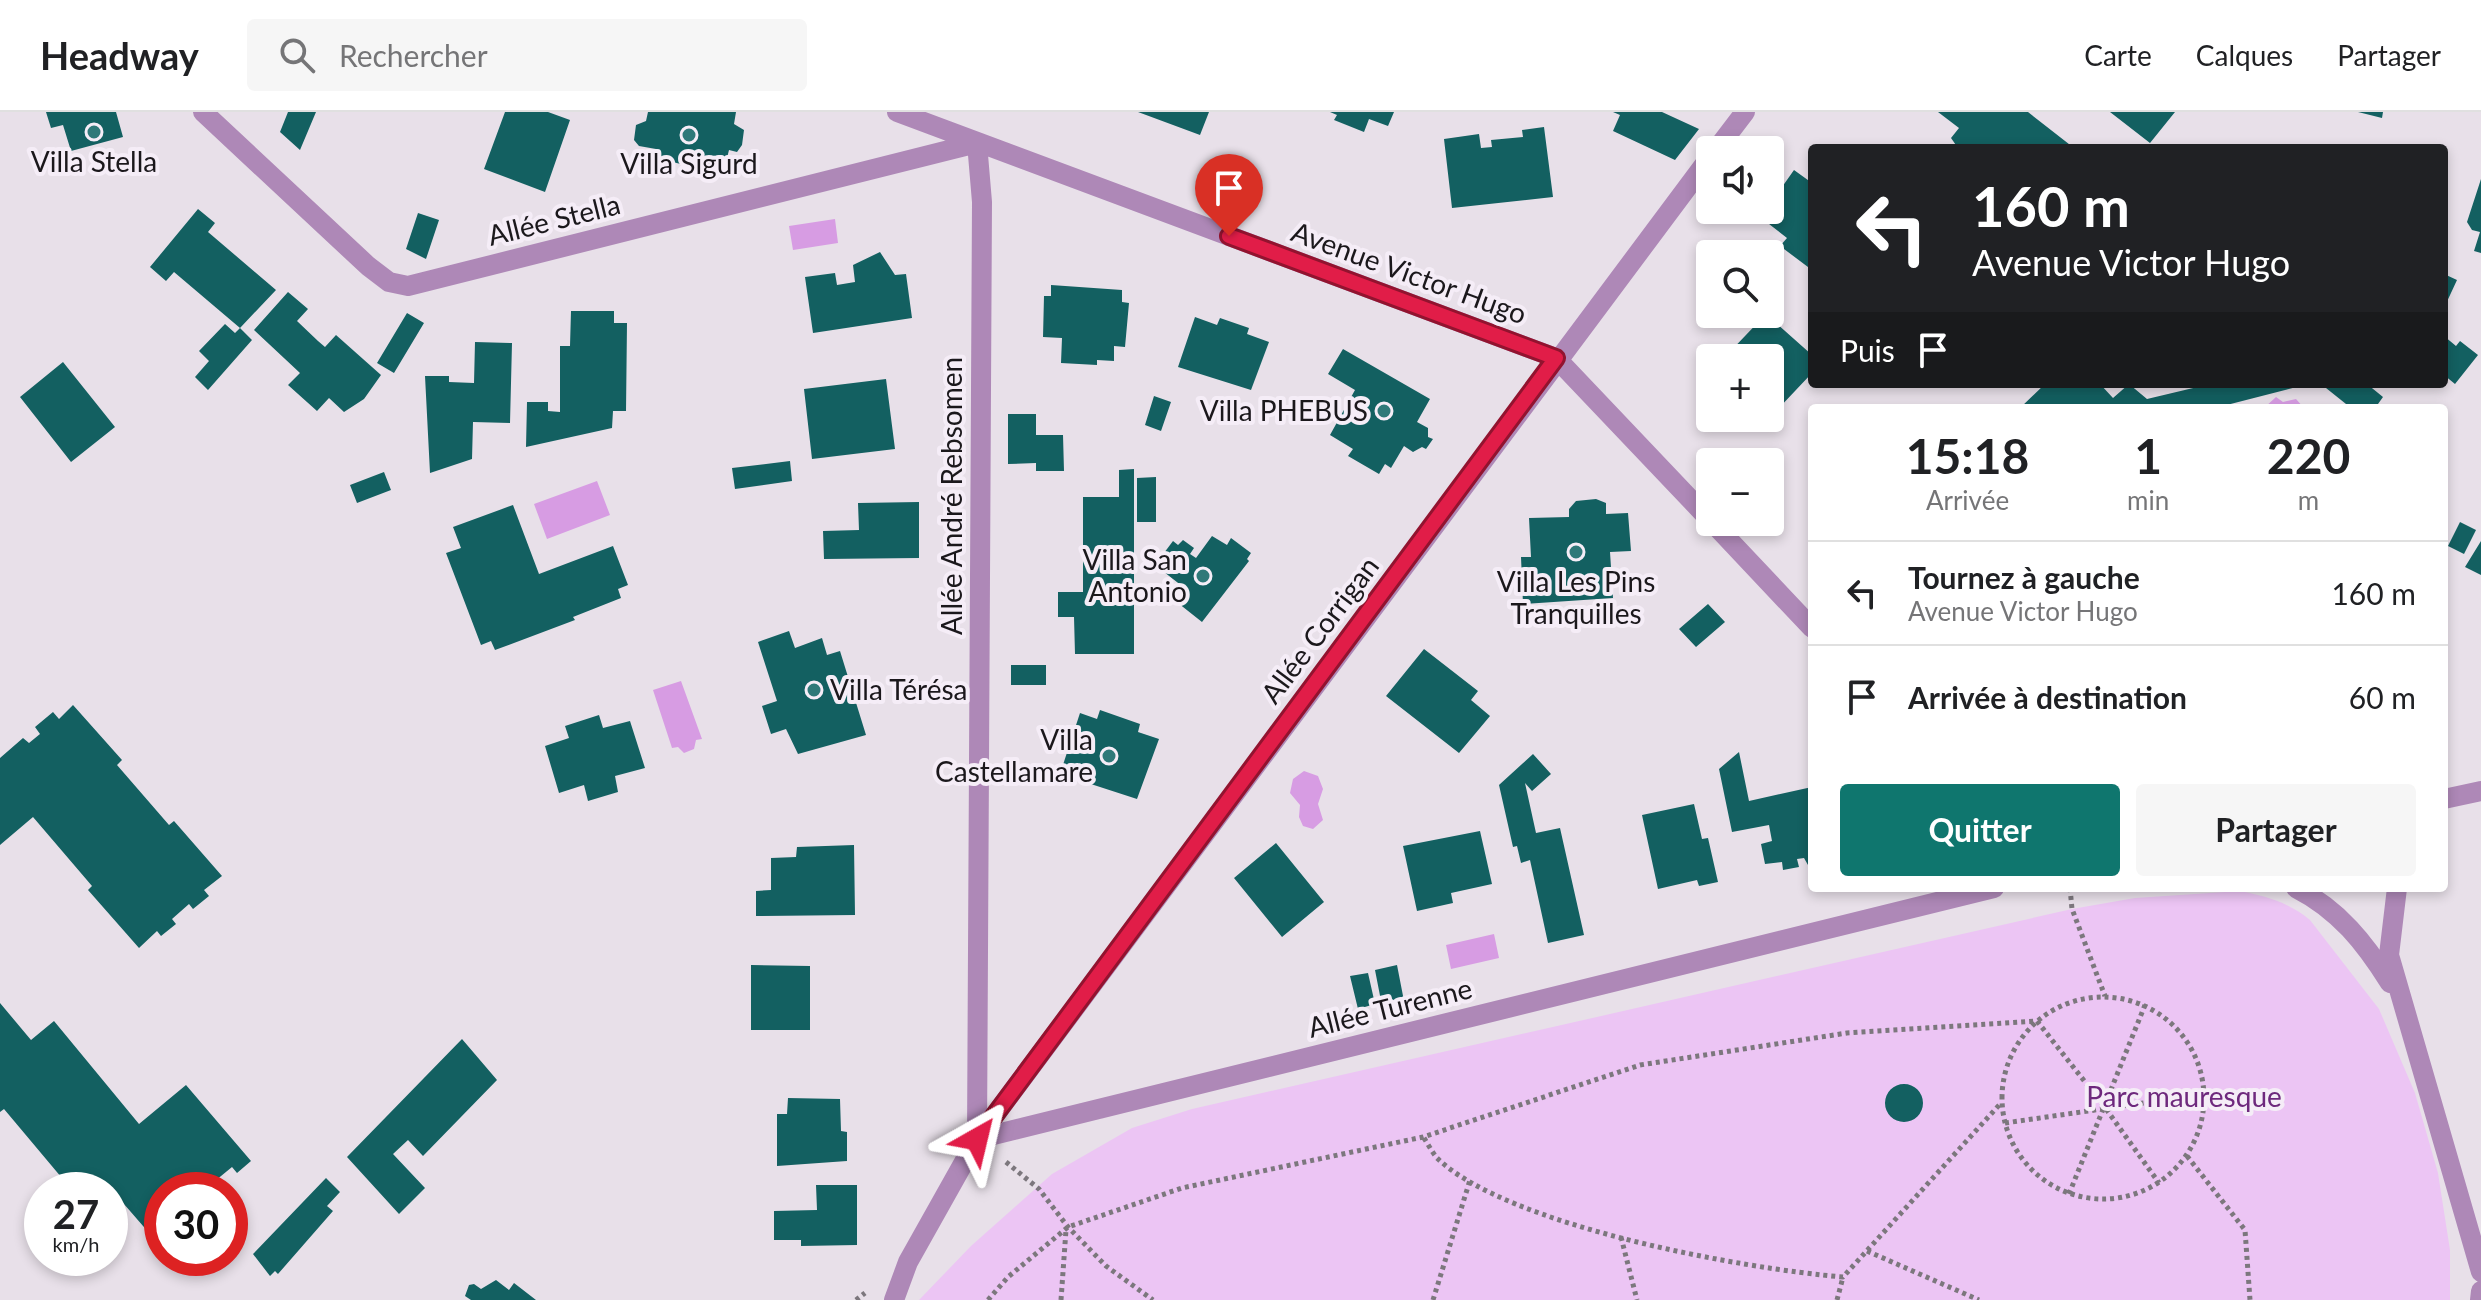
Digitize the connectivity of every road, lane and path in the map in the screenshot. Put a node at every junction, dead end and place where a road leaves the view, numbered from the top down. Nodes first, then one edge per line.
1 (203, 112) edge
2 (897, 112) edge
3 (1745, 112) edge
4 (1727, 136) edge
5 (977, 143) junction
6 (1696, 175) edge
7 (1556, 358) junction
8 (1696, 505) edge
9 (1725, 536) edge
10 (1808, 624) edge
11 (2481, 791) edge
12 (2448, 798) edge
13 (1978, 892) edge
14 (2070, 892) edge
15 (2304, 892) edge
16 (2397, 892) edge
17 (2105, 996) junction
18 (2401, 999) junction
19 (2145, 1005) junction
20 (2037, 1021) junction
21 (2206, 1094) junction
22 (2001, 1103) junction
23 (2104, 1106) junction
24 (2004, 1123) junction
25 (1423, 1137) junction
26 (977, 1139) junction
27 (2187, 1156) junction
28 (1470, 1180) junction
29 (2159, 1183) junction
30 (2069, 1194) junction
31 (1067, 1228) junction
32 (1621, 1237) junction
33 (1867, 1251) junction
34 (2481, 1272) edge
35 (1843, 1277) junction
36 (2481, 1291) edge
37 (1636, 1298) edge
38 (894, 1300) edge
39 (988, 1300) edge
40 (1061, 1300) edge
41 (1153, 1300) edge
42 (1433, 1300) edge
43 (1837, 1300) edge
44 (1979, 1300) edge
45 (2250, 1300) edge
46 (2480, 1300) edge

1 - 5 street, Allée Stella
2 - 5 street, Avenue Victor Hugo
3 - 4 street
5 - 7 street, Avenue Victor Hugo
5 - 26 street, Allée André Rebsomen
6 - 7 street, Allée Corrigan
7 - 8 street, Avenue Victor Hugo
7 - 26 street, Allée Corrigan
9 - 10 street, Avenue Victor Hugo
11 - 12 street
13 - 26 street, Allée Turenne
14 - 17 path
15 - 18 street
16 - 18 street
17 - 19 path
17 - 20 path
18 - 34 street
19 - 21 path
19 - 23 path
20 - 22 path
20 - 23 path
20 - 25 path
21 - 23 path
21 - 27 path
22 - 24 path
22 - 33 path
23 - 24 path
23 - 29 path
23 - 30 path
24 - 30 path
25 - 28 path
25 - 31 path
26 - 31 path
26 - 38 street
27 - 29 path
27 - 45 path
28 - 32 path
28 - 42 path
29 - 30 path
31 - 39 path
31 - 40 path
31 - 41 path
32 - 35 path
32 - 37 path
33 - 35 path
33 - 44 path
35 - 43 path
36 - 46 street

